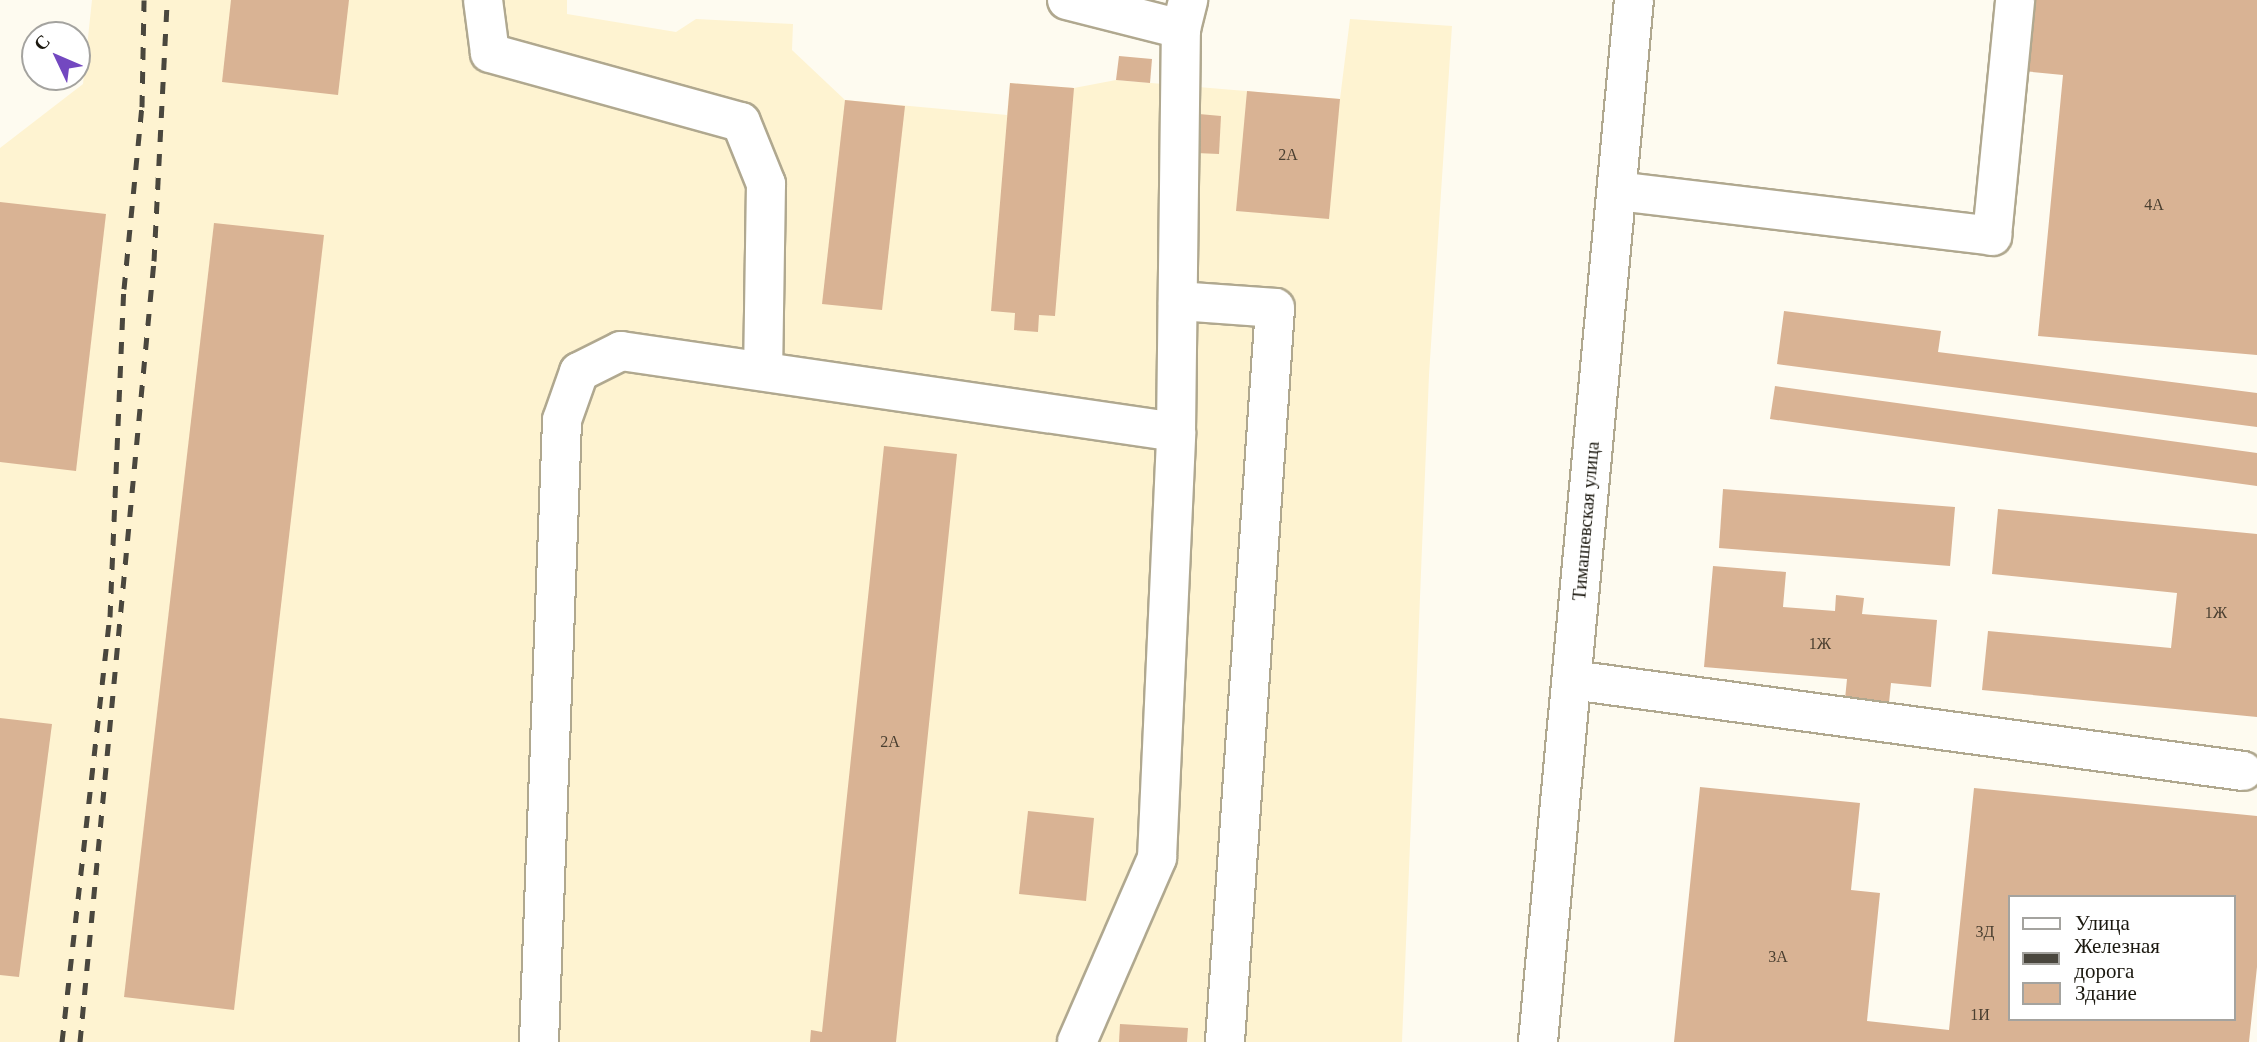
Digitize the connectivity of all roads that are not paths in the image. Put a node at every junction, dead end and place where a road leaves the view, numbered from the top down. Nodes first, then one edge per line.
1 (483, 0) edge
2 (1067, 0) edge
3 (1634, 0) edge
4 (2015, 0) edge
5 (1184, 15) edge
6 (1617, 191) junction
7 (1178, 301) junction
8 (763, 372) junction
9 (1176, 432) junction
10 (1572, 680) junction
11 (2243, 771) dead end
12 (539, 1042) edge
13 (1077, 1042) edge
14 (1225, 1042) edge
15 (1538, 1042) edge

1 - 8 street
2 - 5 street
3 - 6 street, Тимашевская улица
4 - 6 street
5 - 7 street
6 - 10 street, Тимашевская улица
7 - 9 street
7 - 14 street
8 - 9 street
8 - 12 street
9 - 13 street
10 - 11 street
10 - 15 street, Тимашевская улица

